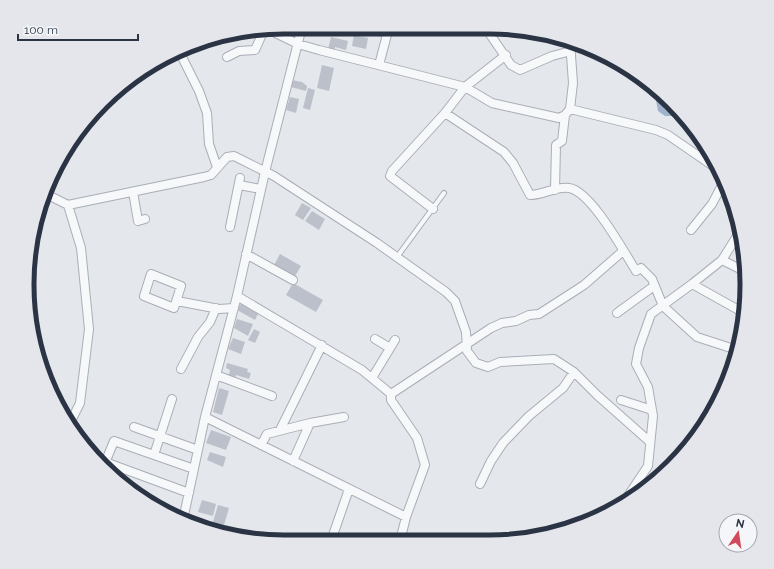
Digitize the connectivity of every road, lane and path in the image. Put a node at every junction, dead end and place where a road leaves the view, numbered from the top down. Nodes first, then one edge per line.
1 (279, 34) edge
2 (300, 34) edge
3 (387, 34) edge
4 (490, 34) edge
5 (262, 35) edge
6 (298, 44) junction
7 (571, 47) edge
8 (571, 51) junction
9 (506, 55) junction
10 (182, 56) edge
11 (227, 58) dead end
12 (379, 65) junction
13 (465, 86) junction
14 (568, 112) junction
15 (445, 113) junction
16 (708, 162) edge
17 (217, 167) junction
18 (265, 172) junction
19 (720, 188) edge
20 (261, 189) junction
21 (555, 190) junction
22 (132, 192) junction
23 (444, 193) dead end
24 (50, 196) edge
25 (68, 205) junction
26 (433, 209) junction
27 (145, 219) dead end
28 (230, 227) dead end
29 (690, 230) dead end
30 (735, 239) edge
31 (623, 251) junction
32 (246, 254) junction
33 (397, 257) junction
34 (722, 260) junction
35 (739, 269) edge
36 (293, 280) dead end
37 (692, 284) junction
38 (654, 286) junction
39 (237, 296) junction
40 (177, 300) junction
41 (663, 306) junction
42 (216, 308) junction
43 (234, 308) junction
44 (738, 310) edge
45 (617, 313) dead end
46 (375, 339) dead end
47 (395, 340) dead end
48 (467, 344) junction
49 (322, 345) junction
50 (390, 348) junction
51 (731, 348) edge
52 (181, 369) dead end
53 (574, 372) junction
54 (216, 375) junction
55 (372, 378) junction
56 (391, 394) junction
57 (272, 396) dead end
58 (172, 399) dead end
59 (621, 400) dead end
60 (652, 410) junction
61 (344, 417) dead end
62 (73, 418) edge
63 (205, 418) junction
64 (310, 423) junction
65 (134, 427) dead end
66 (280, 430) junction
67 (160, 437) junction
68 (650, 442) junction
69 (261, 445) junction
70 (198, 450) junction
71 (154, 455) junction
72 (106, 461) edge
73 (293, 461) junction
74 (108, 463) edge
75 (194, 469) junction
76 (480, 484) dead end
77 (349, 489) junction
78 (631, 491) edge
79 (188, 493) junction
80 (184, 514) edge
81 (406, 517) junction
82 (333, 535) edge
83 (402, 535) edge

1 - 6 street
2 - 6 street
3 - 12 street
4 - 9 street
5 - 11 street
6 - 12 street
6 - 18 street
7 - 8 street
8 - 9 street
8 - 14 street
9 - 13 street
10 - 17 street
12 - 13 street
13 - 14 street
13 - 15 street
14 - 16 street
14 - 21 street
15 - 21 street
15 - 26 street
17 - 18 street
17 - 22 street
18 - 20 street
18 - 33 street
19 - 29 street
20 - 28 street
20 - 32 street
21 - 31 street
22 - 25 street
22 - 27 street
23 - 26 lane
24 - 25 street
25 - 62 street
26 - 33 lane
30 - 34 street
31 - 38 street
31 - 48 street
32 - 36 street
32 - 39 street
33 - 48 street
34 - 35 street
34 - 37 street
37 - 41 street
37 - 44 street
38 - 41 street
38 - 45 street
39 - 43 street
39 - 49 street
40 - 40 street
40 - 42 street
41 - 51 street
41 - 60 street
42 - 43 street
42 - 52 street
43 - 54 street
46 - 50 street
47 - 50 street
48 - 53 street
48 - 56 street
49 - 55 street
49 - 66 street
50 - 55 street
53 - 68 street
53 - 76 street
54 - 57 street
54 - 63 street
55 - 56 street
56 - 81 street
58 - 67 street
59 - 60 street
60 - 68 street
61 - 64 street
63 - 69 street
63 - 70 street
64 - 66 street
64 - 73 street
65 - 67 street
66 - 69 street
67 - 70 street
67 - 71 street
68 - 78 street
69 - 73 street
70 - 75 street
71 - 72 street
71 - 75 street
73 - 77 street
74 - 79 street
75 - 79 street
77 - 81 street
77 - 82 street
79 - 80 street
81 - 83 street

